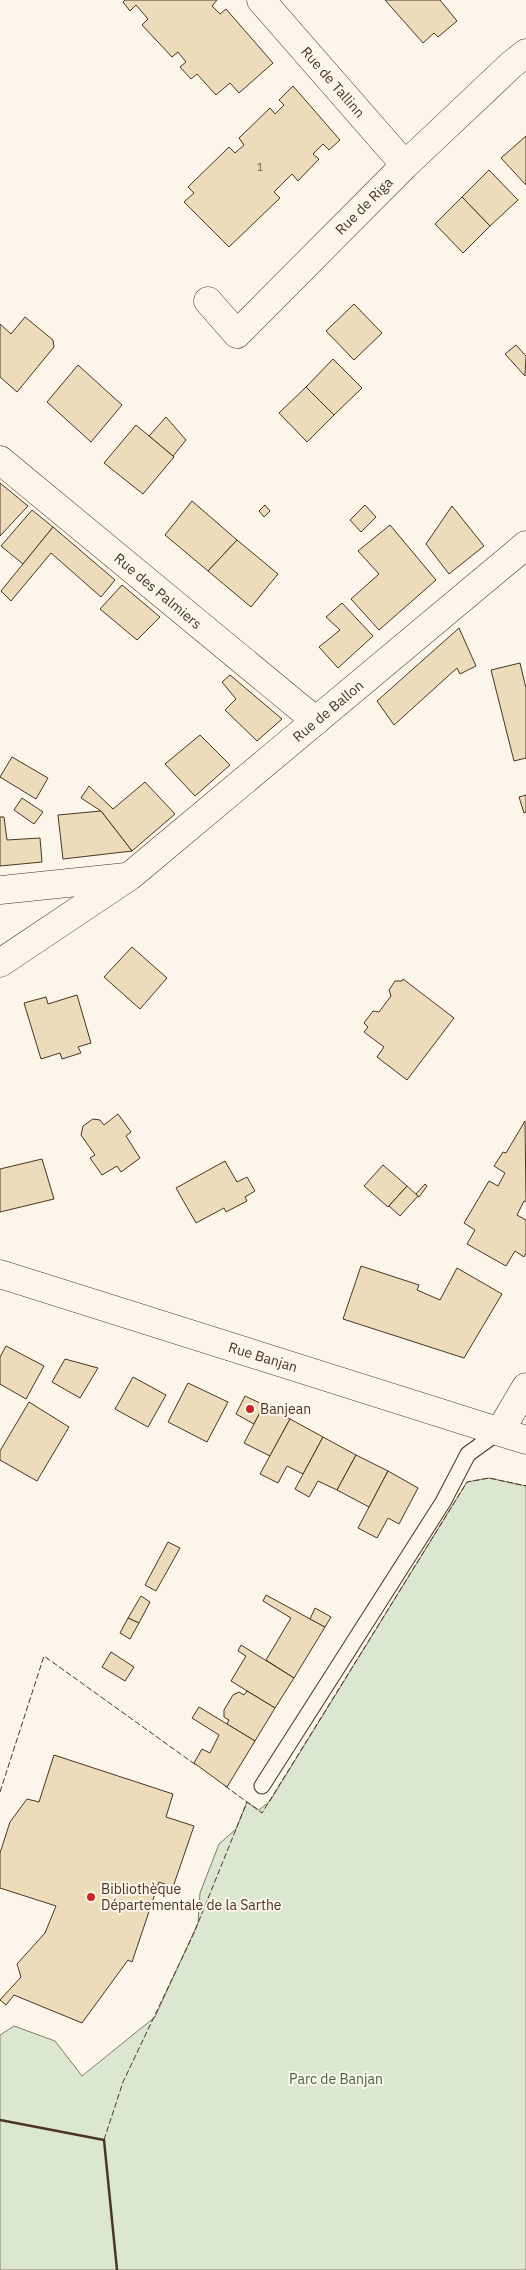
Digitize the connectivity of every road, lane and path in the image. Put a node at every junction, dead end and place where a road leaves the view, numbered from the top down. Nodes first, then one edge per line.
1 (262, 0) edge
2 (526, 53) edge
3 (405, 165) junction
4 (208, 302) dead end
5 (0, 460) edge
6 (526, 545) edge
7 (316, 721) junction
8 (130, 876) junction
9 (0, 890) edge
10 (0, 963) edge
11 (0, 1274) edge
12 (526, 1387) edge
13 (500, 1431) junction
14 (526, 1440) edge
15 (262, 1786) dead end

1 - 3 street, Rue de Tallinn
2 - 3 street, Rue de Riga
3 - 4 street, Rue de Riga
5 - 7 street, Rue des Palmiers
6 - 7 street, Rue de Ballon
7 - 8 street, Rue de Ballon
8 - 9 street
8 - 10 street, Rue de Ballon
11 - 13 street, Rue Banjan
12 - 13 street
13 - 14 street, Rue Banjan
13 - 15 lane

